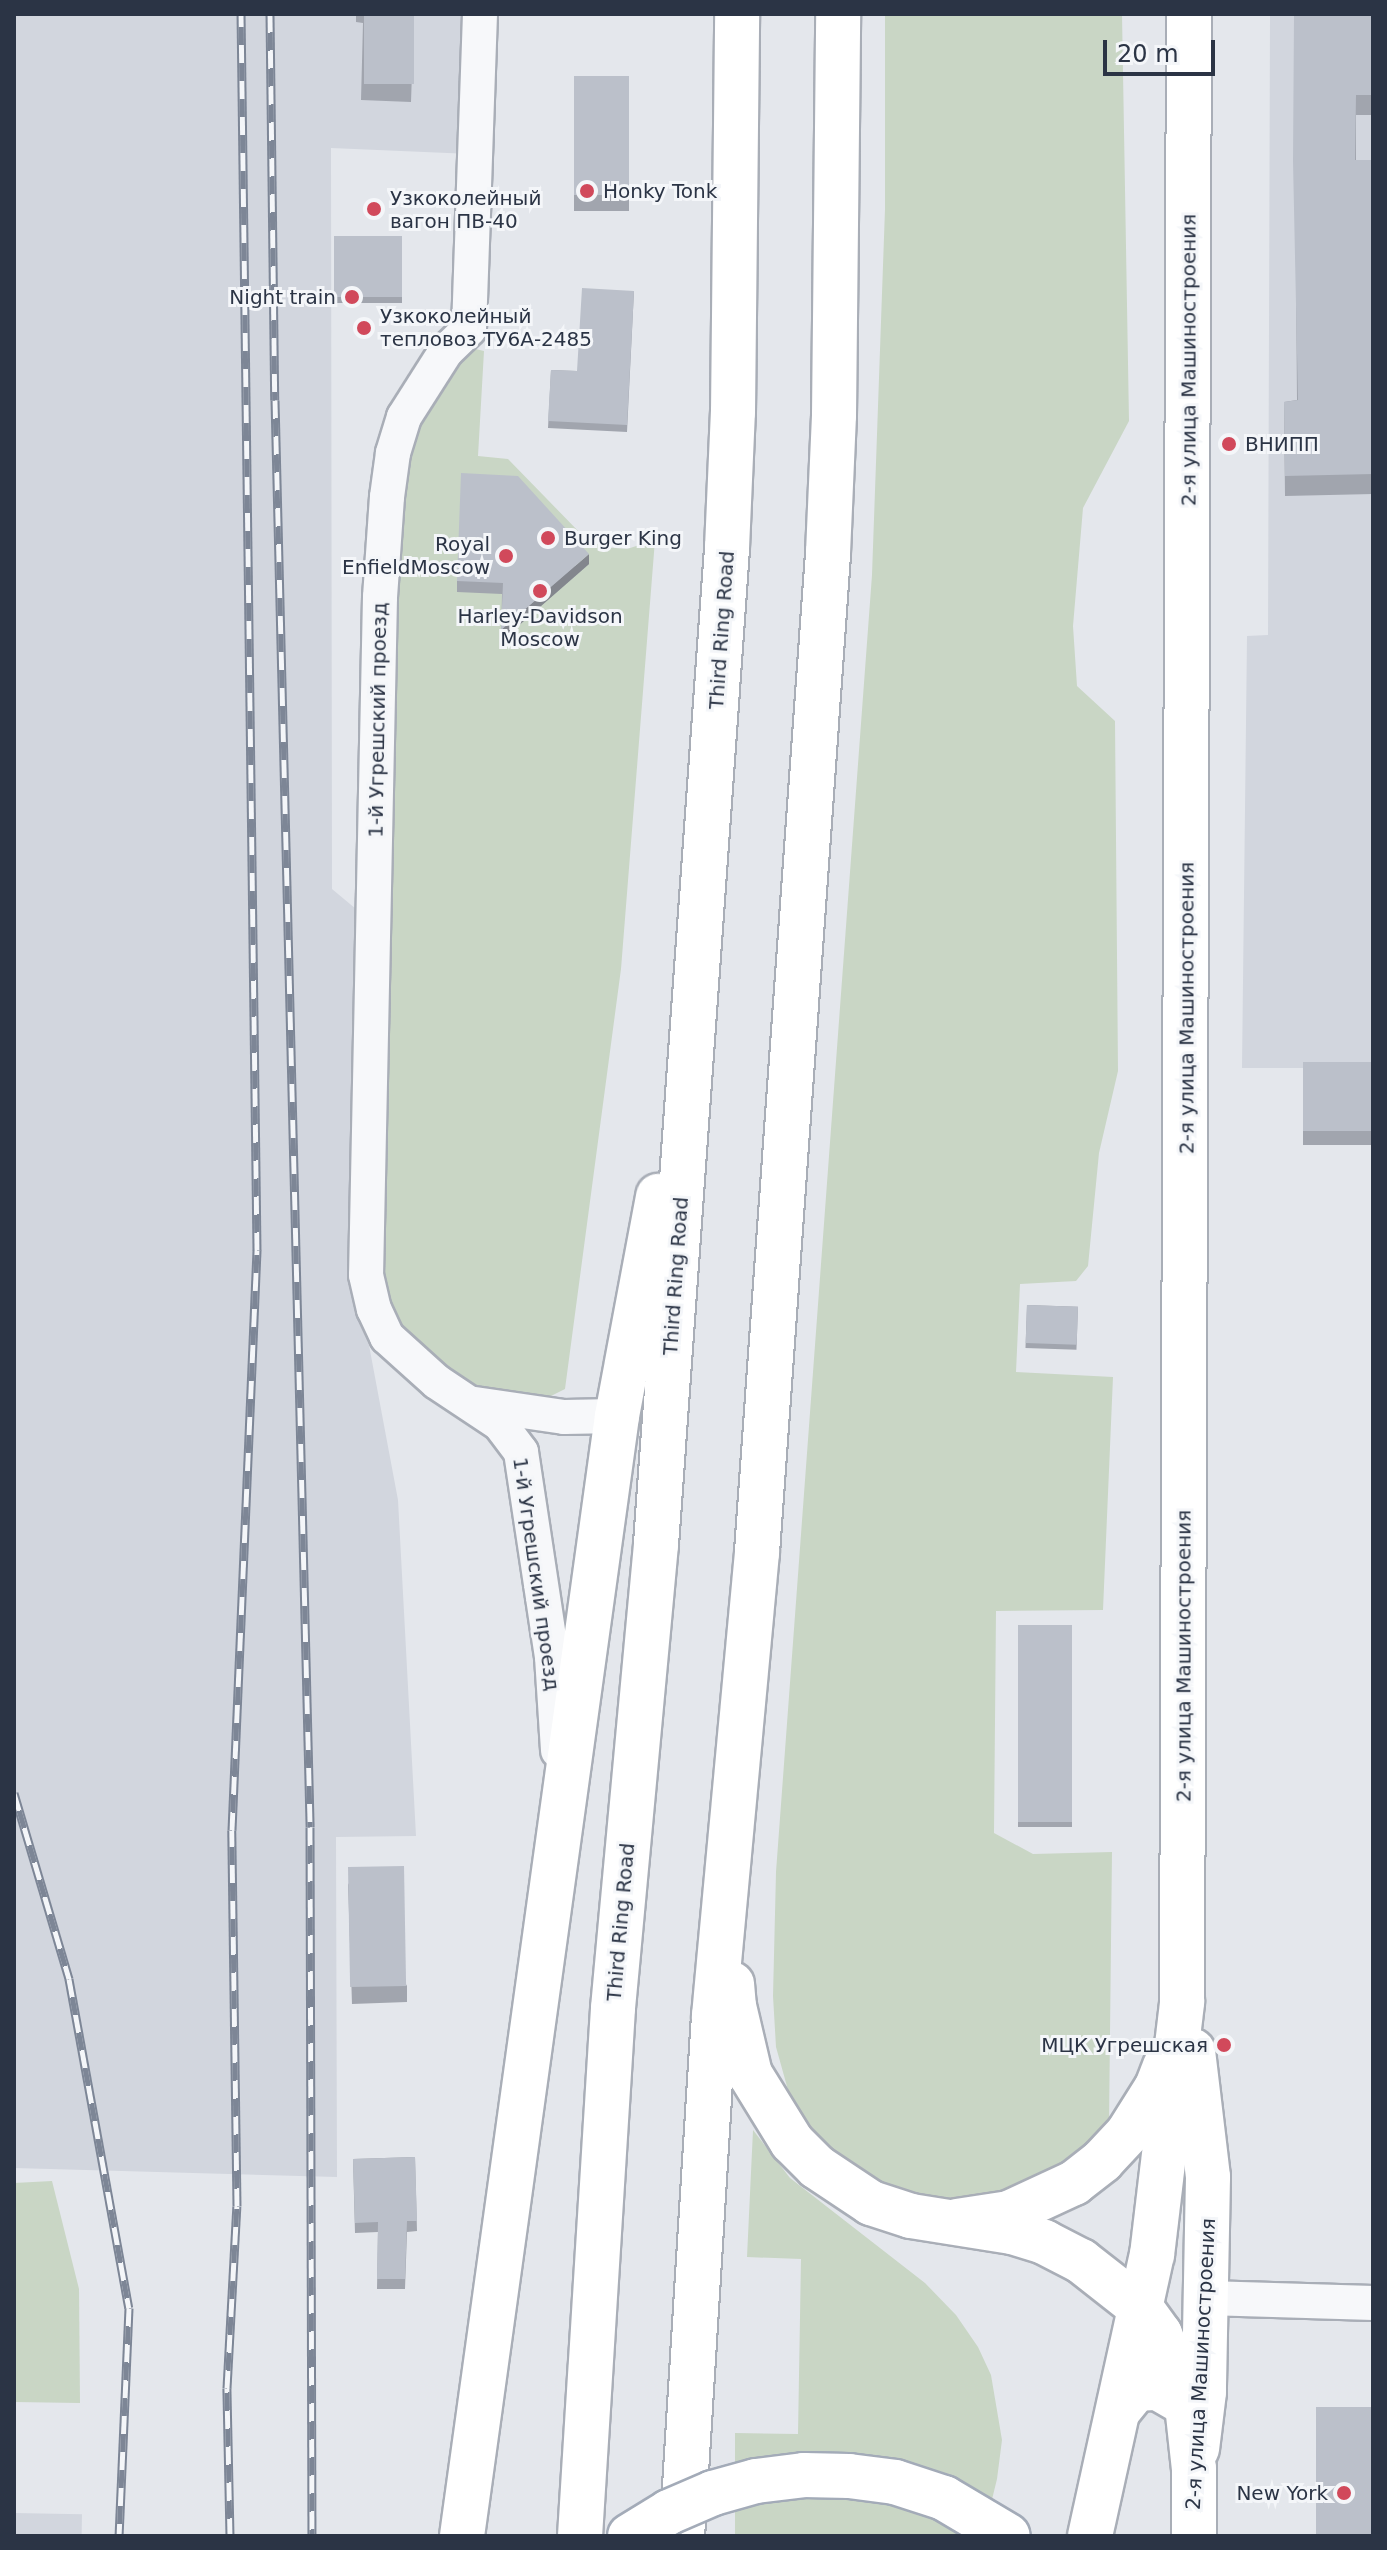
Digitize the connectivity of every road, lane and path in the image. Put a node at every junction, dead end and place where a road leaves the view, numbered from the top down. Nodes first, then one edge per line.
1 (480, 14) edge
2 (737, 14) edge
3 (838, 14) edge
4 (1189, 14) edge
5 (699, 973) junction
6 (474, 1404) junction
7 (617, 1416) junction
8 (561, 1810) junction
9 (727, 1870) junction
10 (1182, 2002) junction
11 (942, 2222) junction
12 (1207, 2298) junction
13 (1373, 2303) edge
14 (1141, 2308) junction
15 (1187, 2405) junction
16 (1119, 2410) junction
17 (1194, 2469) junction
18 (462, 2536) edge
19 (580, 2536) edge
20 (630, 2536) edge
21 (682, 2536) edge
22 (1008, 2536) edge
23 (1090, 2536) edge
24 (1194, 2536) edge

1 - 6 street, 1-й Угрешский проезд
2 - 5 main road, Third Ring Road
3 - 9 main road
4 - 10 main road, 2-я улица Машиностроения
5 - 7 main road
5 - 19 main road, Third Ring Road
6 - 7 street, 1-й Угрешский проезд
6 - 8 street, 1-й Угрешский проезд
7 - 8 main road
8 - 18 main road
9 - 11 main road
9 - 21 main road
10 - 11 main road
10 - 12 main road, 2-я улица Машиностроения
10 - 14 main road, 2-я улица Машиностроения
11 - 14 main road
12 - 13 street
12 - 17 main road, 2-я улица Машиностроения
14 - 15 main road
14 - 16 main road, 2-я улица Машиностроения
15 - 16 main road
15 - 17 main road
16 - 23 main road, 2-я улица Машиностроения
17 - 24 main road, 2-я улица Машиностроения
20 - 22 main road, bridge

